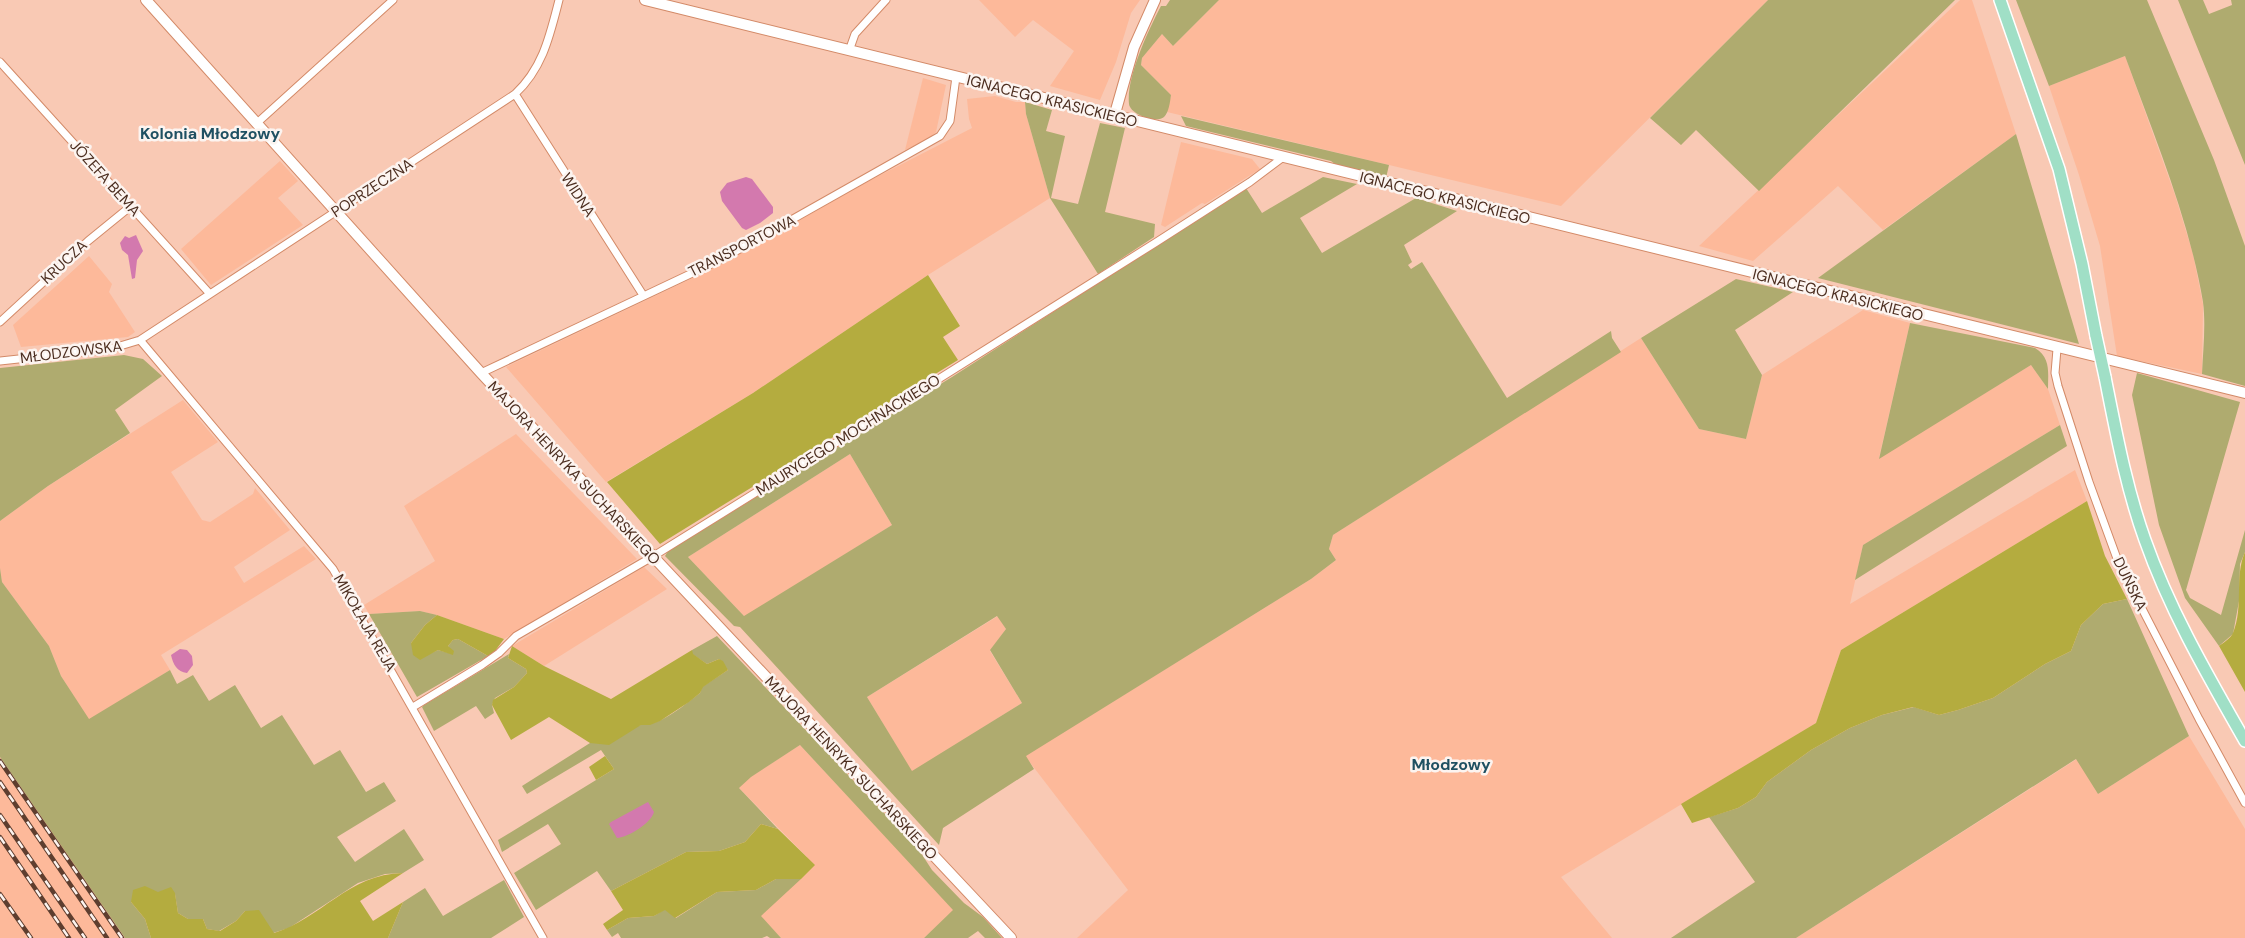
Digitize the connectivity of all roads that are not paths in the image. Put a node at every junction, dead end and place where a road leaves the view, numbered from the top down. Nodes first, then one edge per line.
1 (146, 0) edge
2 (393, 0) edge
3 (559, 0) edge
4 (645, 0) edge
5 (886, 0) edge
6 (1155, 0) edge
7 (2000, 0) edge
8 (658, 1) edge
9 (849, 51) junction
10 (0, 62) edge
11 (956, 77) junction
12 (515, 94) junction
13 (1114, 117) junction
14 (257, 123) junction
15 (1282, 158) junction
16 (131, 206) junction
17 (336, 212) junction
18 (210, 294) junction
19 (643, 295) junction
20 (0, 322) edge
21 (140, 340) junction
22 (2058, 349) junction
23 (0, 360) edge
24 (481, 373) junction
25 (2245, 393) edge
26 (652, 556) junction
27 (413, 707) junction
28 (2245, 741) edge
29 (2245, 803) edge
30 (543, 938) edge
31 (1011, 938) edge

1 - 14 street, MAJORA HENRYKA SUCHARSKIEGO
2 - 14 street
3 - 12 street, POPRZECZNA
4 - 8 street, IGNACEGO KRASICKIEGO
5 - 9 street
6 - 13 street
7 - 28 main road, bridge
8 - 9 street, IGNACEGO KRASICKIEGO
9 - 11 street, IGNACEGO KRASICKIEGO
10 - 16 street, JÓZEFA BEMA
11 - 13 street, IGNACEGO KRASICKIEGO
11 - 19 street, TRANSPORTOWA
12 - 17 street, POPRZECZNA
12 - 19 street, WIDNA
13 - 15 street, IGNACEGO KRASICKIEGO
14 - 17 street, MAJORA HENRYKA SUCHARSKIEGO
15 - 22 street, IGNACEGO KRASICKIEGO
15 - 26 street, MAURYCEGO MOCHNACKIEGO
16 - 18 street, JÓZEFA BEMA
16 - 20 street, KRUCZA
17 - 18 street, POPRZECZNA
17 - 24 street, MAJORA HENRYKA SUCHARSKIEGO
18 - 21 street, POPRZECZNA
19 - 24 street, TRANSPORTOWA
21 - 23 street, MŁODZOWSKA
21 - 27 street, MIKOŁAJA REJA
22 - 25 street, IGNACEGO KRASICKIEGO
22 - 29 street, DUŃSKA
24 - 26 street, MAJORA HENRYKA SUCHARSKIEGO
26 - 27 street, MAURYCEGO MOCHNACKIEGO
26 - 31 street, MAJORA HENRYKA SUCHARSKIEGO
27 - 30 street, MIKOŁAJA REJA

